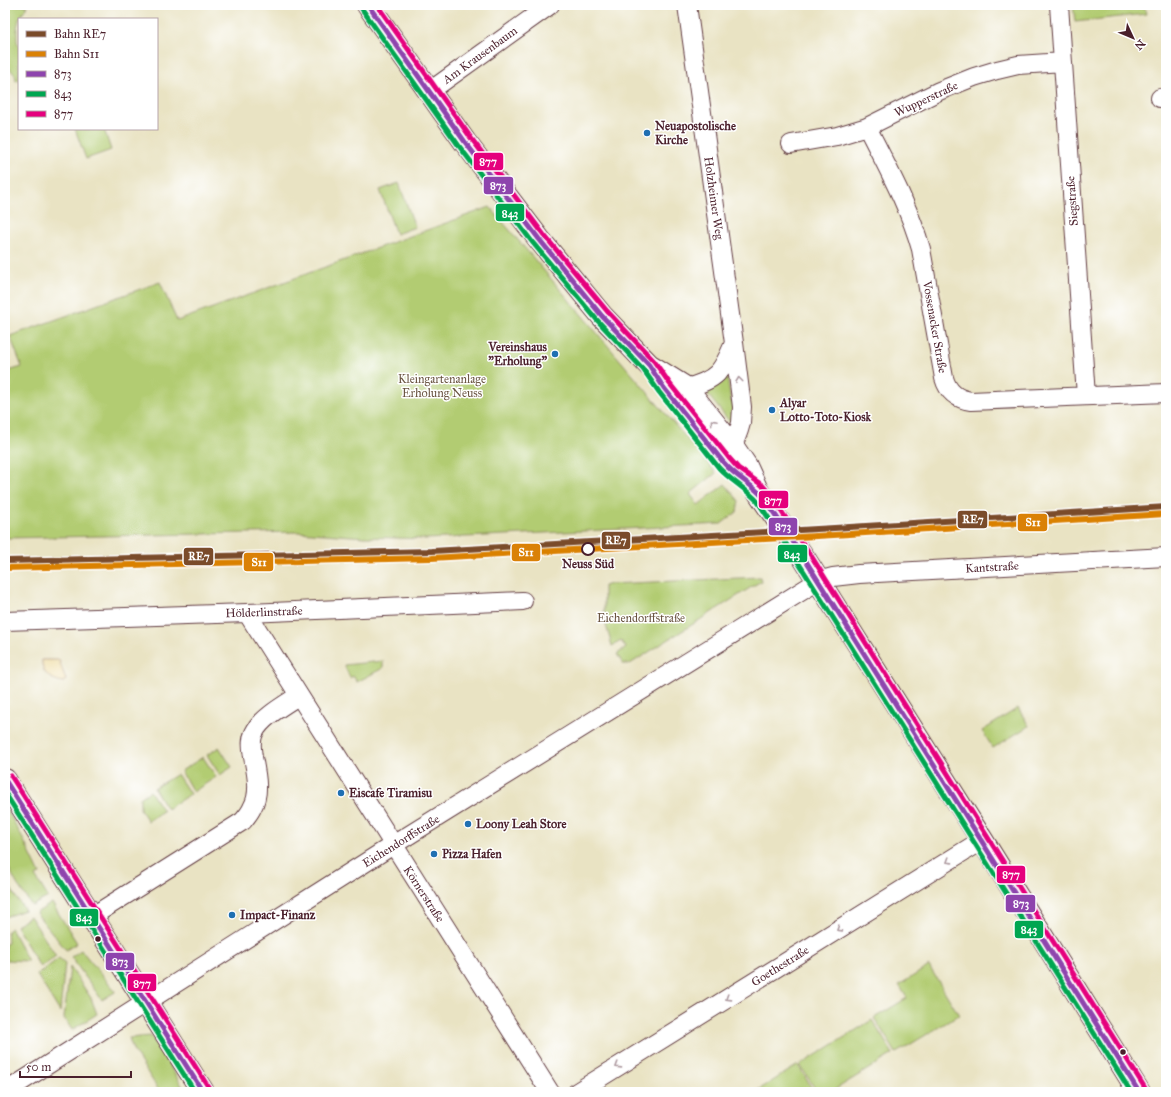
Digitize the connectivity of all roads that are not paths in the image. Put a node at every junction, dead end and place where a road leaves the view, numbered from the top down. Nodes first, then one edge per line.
1 (368, 5) edge
2 (550, 5) edge
3 (687, 5) edge
4 (1059, 5) edge
5 (1062, 62) junction
6 (430, 91) junction
7 (867, 127) junction
8 (791, 144) dead end
9 (734, 343) junction
10 (686, 388) junction
11 (1166, 393) edge
12 (1086, 396) junction
13 (731, 444) junction
14 (1166, 557) edge
15 (818, 581) junction
16 (524, 601) dead end
17 (247, 613) junction
18 (5, 620) edge
19 (298, 696) junction
20 (5, 780) edge
21 (982, 840) junction
22 (393, 846) junction
23 (91, 916) junction
24 (146, 1002) junction
25 (5, 1092) edge
26 (203, 1092) edge
27 (550, 1092) edge
28 (577, 1092) edge
29 (1139, 1092) edge

1 - 6 main road
2 - 6 street, Am Krausenbaum
3 - 9 street, Holzheimer Weg
4 - 5 street, Siegstraße
5 - 7 street, Wupperstraße
5 - 12 street, Siegstraße
6 - 10 main road
7 - 8 street, Wupperstraße
7 - 12 street, Vossenacker Straße
9 - 10 street
13 -> 9 street, Holzheimer Weg
13 -> 10 main road
11 - 12 street, Vossenacker Straße
13 - 15 main road
14 - 15 street, Kantstraße
15 - 21 main road
15 - 22 street, Eichendorffstraße
16 - 17 street, Hölderlinstraße
17 - 18 street, Hölderlinstraße
17 - 19 street, Körnerstraße
19 - 22 street, Körnerstraße
19 - 23 street
20 - 23 main road
21 -> 28 street, Goethestraße
21 - 29 main road
22 - 24 street, Eichendorffstraße
22 - 27 street, Körnerstraße
23 - 24 main road
24 - 25 street, Eichendorffstraße
24 - 26 main road

